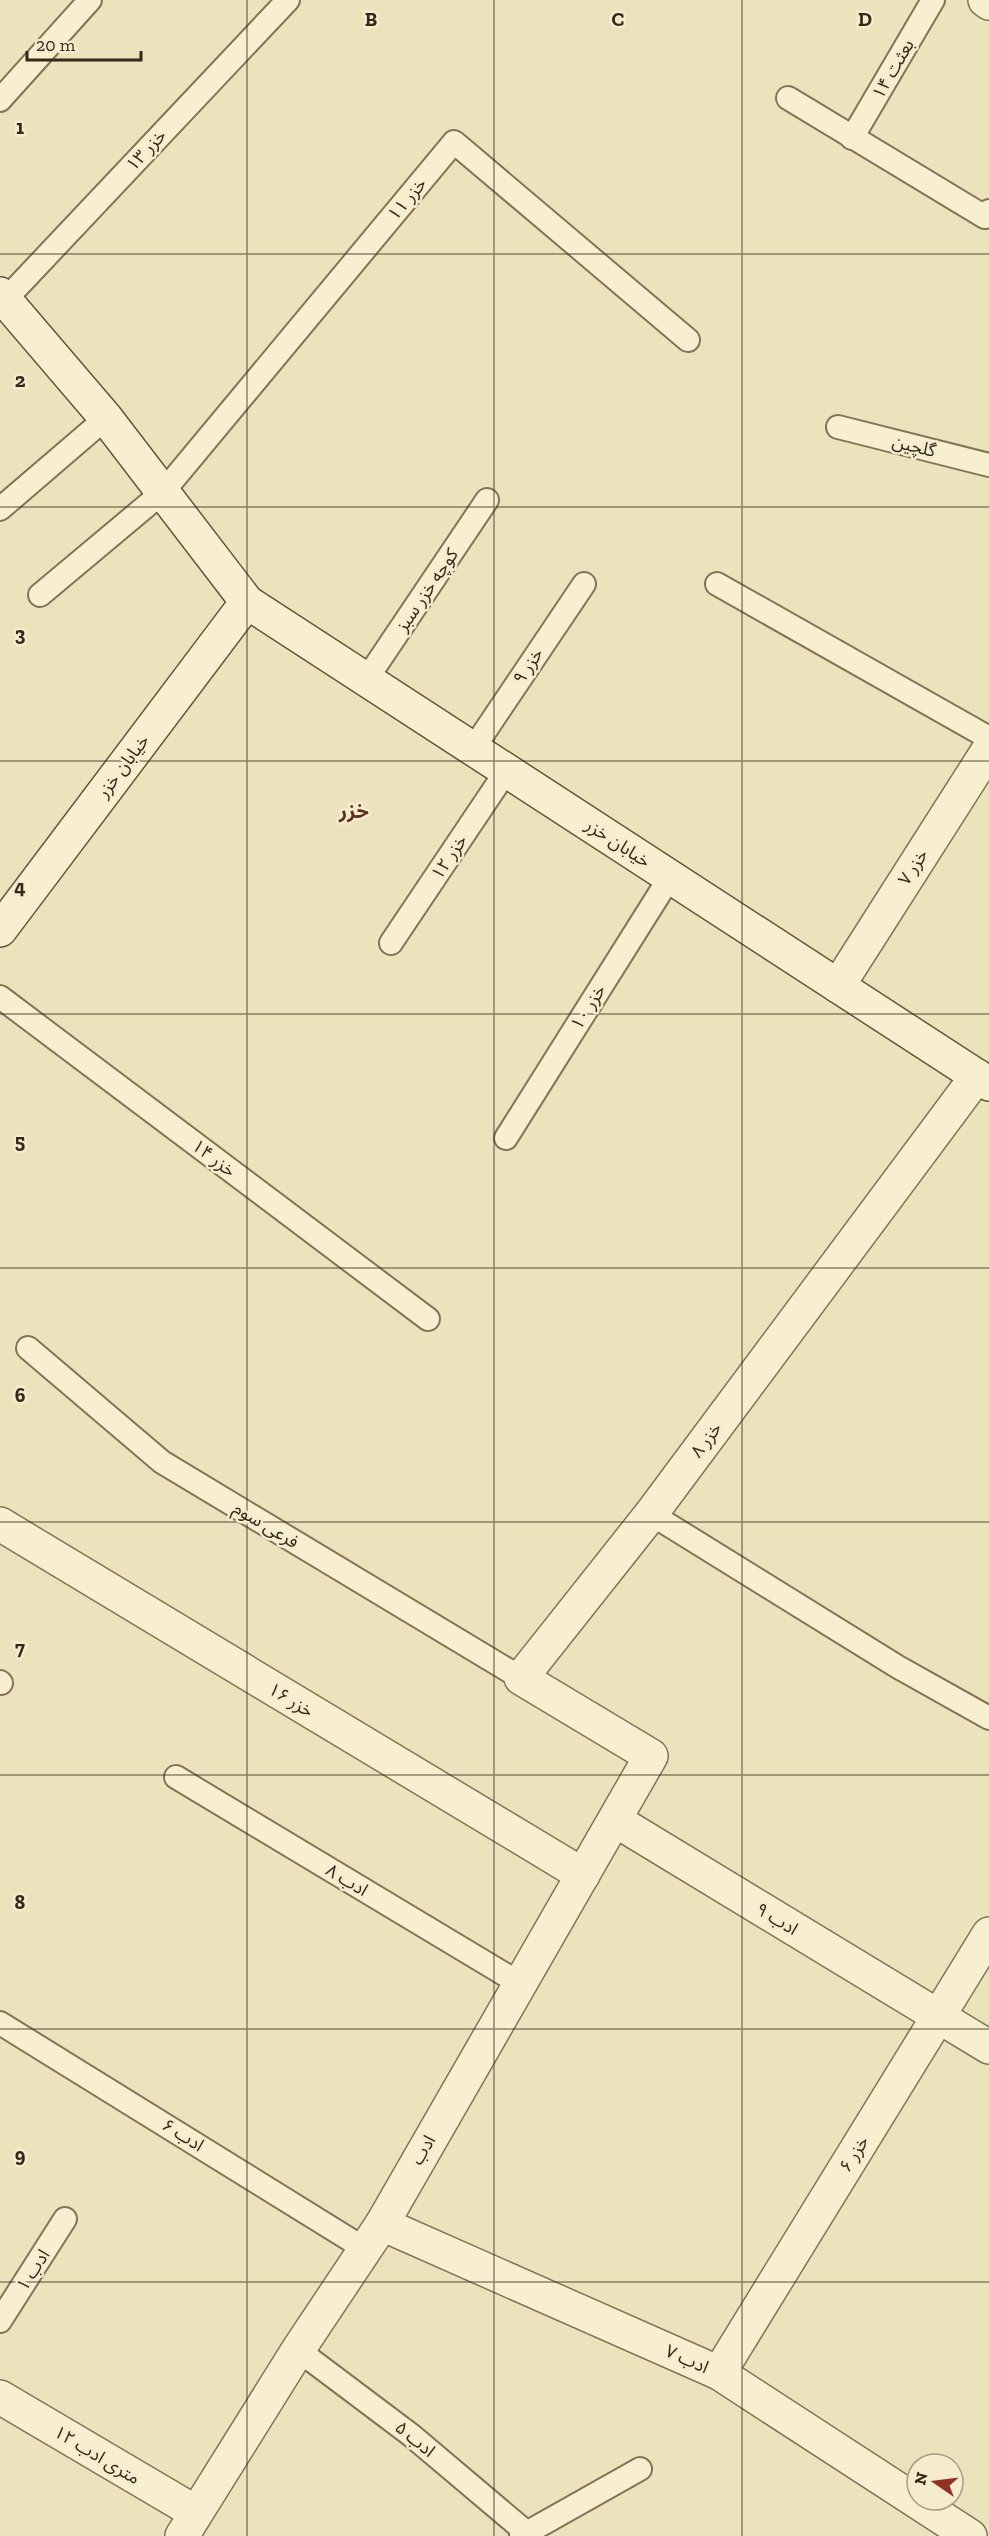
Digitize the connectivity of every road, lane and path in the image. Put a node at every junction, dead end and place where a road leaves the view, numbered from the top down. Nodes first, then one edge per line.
1 (90, 0) edge
2 (288, 0) edge
3 (933, 0) edge
4 (985, 0) edge
5 (989, 3) edge
6 (788, 98) dead end
7 (0, 100) edge
8 (852, 138) junction
9 (987, 214) edge
10 (2, 297) edge
11 (688, 340) dead end
12 (106, 417) junction
13 (838, 427) dead end
14 (989, 465) edge
15 (163, 492) junction
16 (487, 500) dead end
17 (0, 509) edge
18 (584, 584) dead end
19 (717, 584) dead end
20 (40, 595) dead end
21 (247, 602) junction
22 (366, 680) junction
23 (989, 738) edge
24 (473, 749) junction
25 (989, 749) edge
26 (507, 771) junction
27 (670, 877) junction
28 (0, 930) edge
29 (391, 943) dead end
30 (838, 986) junction
31 (0, 997) edge
32 (983, 1080) edge
33 (506, 1138) dead end
34 (428, 1319) dead end
35 (28, 1348) dead end
36 (651, 1514) junction
37 (0, 1524) edge
38 (521, 1678) junction
39 (989, 1718) edge
40 (176, 1777) dead end
41 (615, 1820) junction
42 (583, 1875) junction
43 (989, 1934) edge
44 (519, 1983) junction
45 (938, 2017) junction
46 (0, 2023) edge
47 (989, 2047) edge
48 (65, 2219) dead end
49 (374, 2236) junction
50 (0, 2321) edge
51 (298, 2350) junction
52 (719, 2373) junction
53 (0, 2397) edge
54 (640, 2469) dead end
55 (188, 2524) edge
56 (524, 2534) edge
57 (970, 2536) edge

1 - 7 lane
2 - 10 lane, خزر ۱۳
3 - 8 lane, بعثت ۱۴
4 - 5 street
6 - 8 lane
8 - 9 lane
10 - 12 street, خیابان خزر
11 - 15 lane, خزر ۱۱
12 - 15 street, خیابان خزر
12 - 17 lane
13 - 14 lane, گلچین
15 - 20 lane
15 - 21 street, خیابان خزر
16 - 22 lane, کوچه خزر سبز
18 - 24 lane, خزر ۹
19 - 23 lane
21 - 22 street, خیابان خزر
21 - 28 street, خیابان خزر
22 - 24 street, خیابان خزر
24 - 26 street, خیابان خزر
25 - 30 street, خزر ۷
26 - 27 street, خیابان خزر
26 - 29 lane, خزر ۱۲
27 - 30 street, خیابان خزر
27 - 33 lane, خزر ۱۰
30 - 32 street, خیابان خزر
31 - 34 lane, خزر ۱۴
32 - 36 street, خزر ۸
35 - 38 lane, فرعی سوم
36 - 38 street, خزر ۸
36 - 39 lane
37 - 42 street, خزر ۱۶
38 - 41 street, ادب
40 - 44 lane, ادب ۸
41 - 42 street, ادب
41 - 45 street, ادب ۹
42 - 44 street, ادب
43 - 45 street, خزر ۶
44 - 49 street, ادب
45 - 47 street, ادب ۹
45 - 52 street, خزر ۶
46 - 49 lane, ادب ۶
48 - 50 lane, ادب ۱
49 - 51 street, ادب
49 - 52 street, ادب ۷
51 - 55 street, ادب
51 - 56 lane, ادب ۵
52 - 57 street, ادب ۷
53 - 55 street, ۱۲ متری ادب
54 - 56 lane

